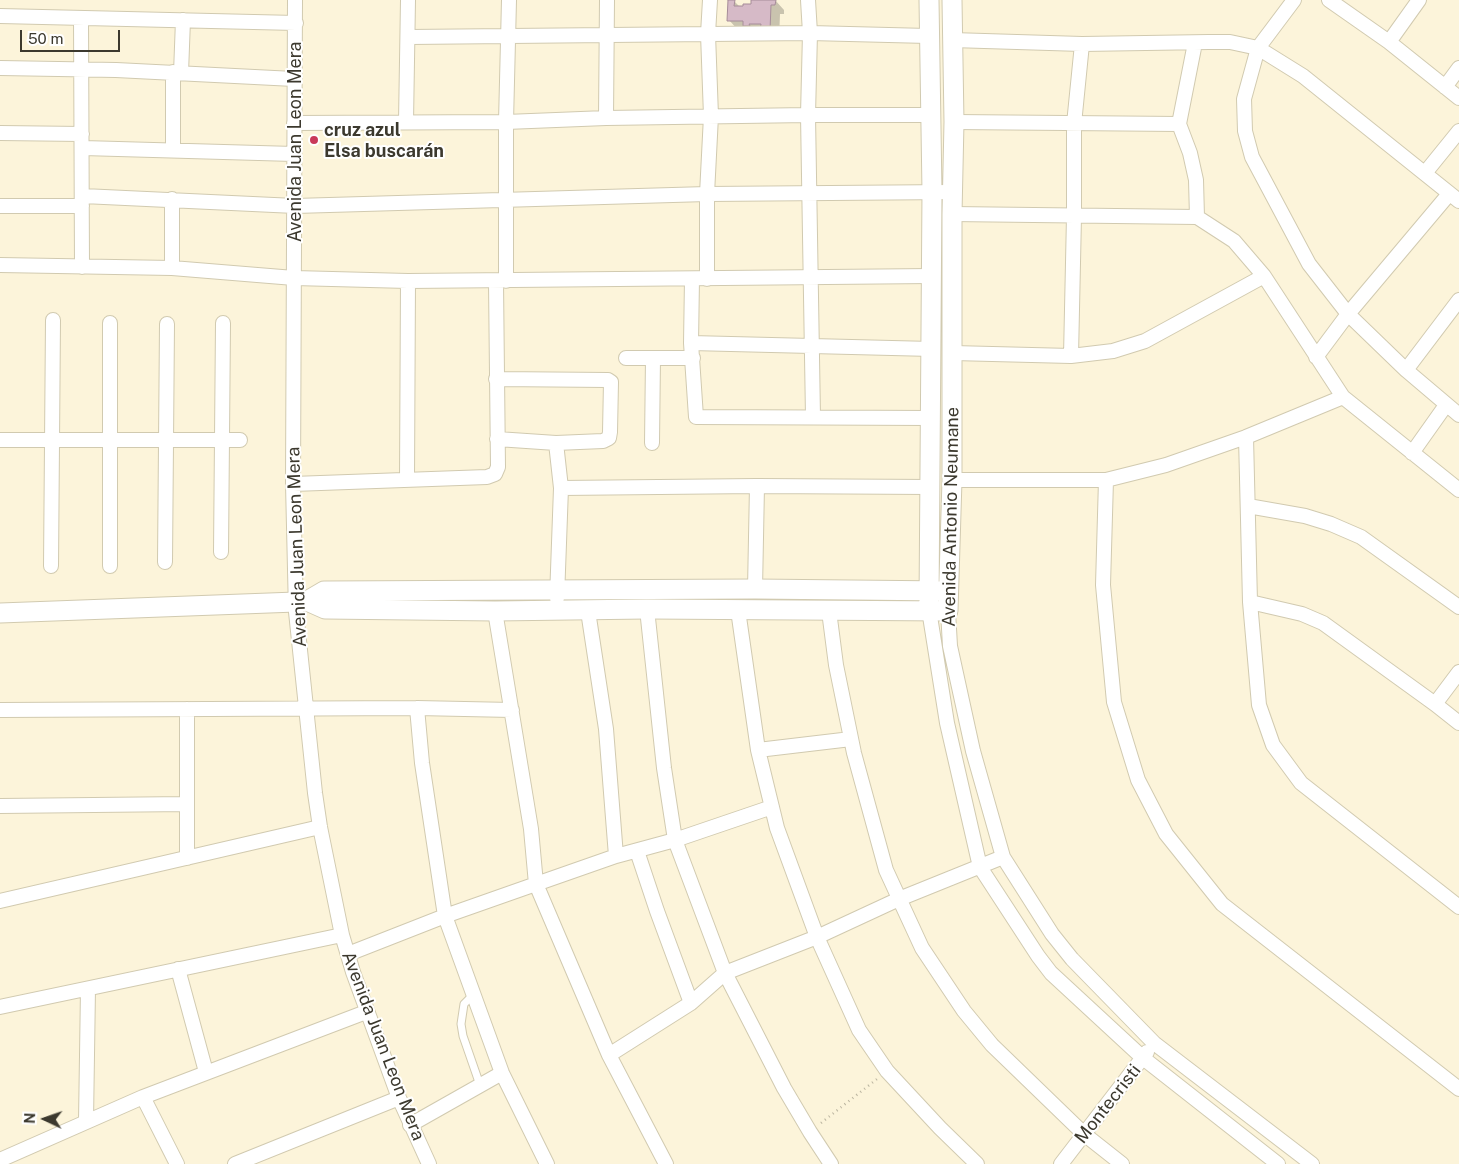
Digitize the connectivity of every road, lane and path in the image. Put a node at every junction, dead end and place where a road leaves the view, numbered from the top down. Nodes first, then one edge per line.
1 (295, 0) edge
2 (408, 0) edge
3 (508, 0) edge
4 (607, 0) edge
5 (710, 0) edge
6 (808, 0) edge
7 (928, 0) edge
8 (952, 0) edge
9 (1294, 0) edge
10 (1329, 0) edge
11 (1419, 0) edge
12 (0, 16) edge
13 (82, 18) junction
14 (183, 20) junction
15 (296, 23) junction
16 (810, 33) junction
17 (708, 34) junction
18 (606, 35) junction
19 (508, 36) junction
20 (928, 36) junction
21 (409, 37) junction
22 (952, 40) junction
23 (1389, 42) junction
24 (1195, 43) junction
25 (1082, 44) junction
26 (1258, 48) junction
27 (0, 68) edge
28 (1459, 68) edge
29 (82, 69) junction
30 (177, 73) junction
31 (294, 78) junction
32 (1445, 87) junction
33 (1459, 98) edge
34 (808, 115) junction
35 (929, 115) junction
36 (711, 116) junction
37 (606, 118) junction
38 (406, 122) junction
39 (506, 122) junction
40 (954, 122) junction
41 (294, 123) junction
42 (1074, 124) junction
43 (1179, 124) junction
44 (1459, 131) edge
45 (0, 133) edge
46 (83, 141) junction
47 (172, 150) junction
48 (294, 154) junction
49 (1425, 173) junction
50 (809, 192) junction
51 (932, 192) junction
52 (953, 192) junction
53 (706, 194) junction
54 (1454, 197) edge
55 (172, 199) junction
56 (82, 201) junction
57 (506, 201) junction
58 (0, 206) edge
59 (295, 206) junction
60 (952, 214) junction
61 (1074, 216) junction
62 (1197, 217) junction
63 (0, 265) edge
64 (82, 267) junction
65 (172, 268) junction
66 (932, 276) junction
67 (1264, 276) junction
68 (294, 278) junction
69 (811, 278) junction
70 (692, 279) junction
71 (707, 279) junction
72 (408, 281) junction
73 (501, 282) junction
74 (1459, 300) edge
75 (1348, 314) junction
76 (53, 320) dead end
77 (110, 323) dead end
78 (223, 323) dead end
79 (167, 324) dead end
80 (691, 344) junction
81 (812, 345) junction
82 (932, 349) junction
83 (953, 353) junction
84 (1071, 356) junction
85 (1316, 357) junction
86 (626, 358) dead end
87 (654, 358) junction
88 (693, 358) junction
89 (1406, 370) junction
90 (496, 379) junction
91 (1343, 397) junction
92 (1446, 405) junction
93 (1459, 415) edge
94 (813, 417) junction
95 (931, 418) junction
96 (1246, 437) junction
97 (497, 439) junction
98 (0, 440) edge
99 (52, 440) junction
100 (110, 440) junction
101 (165, 440) junction
102 (221, 440) junction
103 (240, 440) dead end
104 (556, 443) junction
105 (652, 443) dead end
106 (1412, 453) junction
107 (407, 480) junction
108 (952, 480) junction
109 (1106, 480) junction
110 (293, 484) junction
111 (757, 486) junction
112 (931, 487) junction
113 (561, 488) junction
114 (1459, 490) edge
115 (1248, 506) junction
116 (221, 552) dead end
117 (165, 562) dead end
118 (51, 566) dead end
119 (110, 566) dead end
120 (557, 589) junction
121 (756, 589) junction
122 (935, 598) junction
123 (301, 602) junction
124 (1250, 602) junction
125 (1459, 607) edge
126 (647, 609) junction
127 (557, 610) junction
128 (738, 610) junction
129 (588, 611) junction
130 (829, 611) junction
131 (948, 611) joint
132 (495, 612) junction
133 (0, 613) edge
134 (1459, 672) edge
135 (1436, 704) junction
136 (417, 708) junction
137 (187, 709) junction
138 (0, 710) edge
139 (307, 710) junction
140 (512, 710) junction
141 (1459, 723) edge
142 (851, 739) junction
143 (758, 750) junction
144 (187, 804) junction
145 (0, 806) edge
146 (772, 807) junction
147 (320, 827) junction
148 (675, 840) junction
149 (637, 851) junction
150 (616, 856) junction
151 (1003, 857) junction
152 (187, 858) junction
153 (980, 867) junction
154 (536, 884) junction
155 (899, 899) junction
156 (0, 901) edge
157 (1459, 907) edge
158 (445, 916) junction
159 (342, 935) junction
160 (817, 937) junction
161 (348, 954) junction
162 (178, 969) junction
163 (725, 973) junction
164 (88, 989) junction
165 (473, 995) junction
166 (691, 1003) junction
167 (0, 1007) edge
168 (366, 1012) junction
169 (1154, 1043) junction
170 (609, 1055) junction
171 (1143, 1058) junction
172 (888, 1071) junction
173 (206, 1072) junction
174 (502, 1073) junction
175 (480, 1085) junction
176 (1459, 1089) edge
177 (143, 1097) junction
178 (399, 1098) junction
179 (86, 1121) junction
180 (410, 1125) junction
181 (810, 1132) junction
182 (1084, 1134) junction
183 (0, 1160) edge
184 (177, 1164) edge
185 (235, 1164) edge
186 (429, 1164) edge
187 (546, 1164) edge
188 (666, 1164) edge
189 (830, 1164) edge
190 (977, 1164) edge
191 (1061, 1164) edge
192 (1122, 1164) edge
193 (1278, 1164) edge
194 (1312, 1164) edge

1 - 15 street, Avenida Juan Leon Mera
2 - 21 street
3 - 19 street
4 - 18 street
5 - 17 street
6 - 16 street
7 - 20 street, Avenida Antonio Neumane
8 - 22 street, Avenida Antonio Neumane
9 - 26 street
10 - 23 street
11 - 23 street
12 - 13 street
13 - 14 street
13 - 29 street
14 - 15 street
14 - 30 street
15 - 31 street, Avenida Juan Leon Mera
16 - 17 street
16 - 20 street
16 - 34 street
17 - 18 street
17 - 36 street
18 - 19 street
18 - 37 street
19 - 21 street
19 - 39 street
20 - 35 street, Avenida Antonio Neumane
21 - 38 street
22 - 25 street
22 - 40 street, Avenida Antonio Neumane
23 - 32 street
24 - 25 street
24 - 26 street
24 - 43 street
25 - 42 street
26 - 49 street
26 - 75 street
27 - 29 street
28 - 32 street
29 - 30 street
29 - 46 street
30 - 31 street
30 - 47 street
31 - 41 street, Avenida Juan Leon Mera
32 - 33 street
34 - 35 street
34 - 36 street
34 - 50 street
35 - 51 street, Avenida Antonio Neumane
36 - 37 street
36 - 53 street
37 - 39 street
38 - 39 street
38 - 41 street
39 - 57 street
40 - 42 street
40 - 52 street, Avenida Antonio Neumane
41 - 48 street, Avenida Juan Leon Mera
42 - 43 street
42 - 61 street
43 - 62 street
44 - 49 street
45 - 46 street
46 - 47 street
46 - 56 street
47 - 48 street
48 - 59 street, Avenida Juan Leon Mera
49 - 54 street
50 - 51 street
50 - 53 street
50 - 69 street
51 - 52 street
51 - 66 street, Avenida Antonio Neumane
52 - 60 street, Avenida Antonio Neumane
53 - 57 street
53 - 71 street
54 - 75 street
55 - 56 street
55 - 59 street
55 - 65 street
56 - 58 street
56 - 64 street
57 - 59 street
57 - 73 street
59 - 68 street, Avenida Juan Leon Mera
60 - 61 street
60 - 83 street, Avenida Antonio Neumane
61 - 62 street
61 - 84 street
62 - 67 street
63 - 64 street
64 - 65 street
65 - 68 street
66 - 69 street
66 - 82 street, Avenida Antonio Neumane
67 - 84 street
67 - 85 street
68 - 72 street
68 - 110 street, Avenida Juan Leon Mera
69 - 71 street
69 - 81 street
70 - 71 street
70 - 73 street
70 - 80 street
72 - 73 street
72 - 107 street
73 - 90 street
74 - 89 street
75 - 85 street
75 - 89 street
76 - 99 street
77 - 100 street
78 - 102 street
79 - 101 street
80 - 81 street
80 - 88 street
81 - 82 street
81 - 94 street
82 - 95 street, Avenida Antonio Neumane
83 - 84 street
83 - 108 street, Avenida Antonio Neumane
85 - 91 street
86 - 87 street
87 - 88 street
87 - 105 street
88 - 94 street
89 - 92 street
90 - 97 street
90 - 104 street
91 - 96 street
91 - 106 street
92 - 93 street
92 - 106 street
94 - 95 street
95 - 112 street, Avenida Antonio Neumane
96 - 109 street
96 - 115 street
97 - 104 street
97 - 107 street
98 - 99 street
99 - 100 street
99 - 118 street
100 - 101 street
100 - 119 street
101 - 102 street
101 - 117 street
102 - 103 street
102 - 116 street
104 - 113 street
106 - 114 street
107 - 110 street
108 - 109 street
108 - 122 street, Avenida Antonio Neumane
109 - 176 street
110 - 123 street, Avenida Juan Leon Mera
111 - 112 street
111 - 113 street
111 - 121 street
112 - 122 street, Avenida Antonio Neumane
113 - 120 street
115 - 124 street
115 - 125 street
120 - 121 street
120 - 123 street
120 - 127 street
121 - 122 street
122 - 130 street
122 - 131 street, Avenida Antonio Neumane
122 - 153 street, Avenida Antonio Neumane
123 - 132 street
123 - 133 street
123 - 139 street, Avenida Juan Leon Mera
124 - 135 street
124 - 157 street
126 - 128 street
126 - 129 street
126 - 148 street
127 - 129 street
127 - 132 street
128 - 130 street
128 - 143 street
129 - 150 street
130 - 142 street
131 - 151 street, Avenida Antonio Neumane
132 - 140 street
134 - 135 street
135 - 141 street
136 - 139 street
136 - 140 street
136 - 158 street
137 - 138 street
137 - 139 street
137 - 144 street
139 - 147 street, Avenida Juan Leon Mera
140 - 154 street
142 - 143 street
142 - 155 street
143 - 146 street
144 - 145 street
144 - 152 street
146 - 148 street
146 - 160 street
147 - 152 street
147 - 159 street, Avenida Juan Leon Mera
148 - 149 street
148 - 163 street
149 - 150 street
149 - 166 street
150 - 154 street
151 - 153 street
151 - 169 street, Avenida Antonio Neumane
152 - 156 street
153 - 155 street
153 - 171 street, Avenida Antonio Neumane
154 - 158 street
154 - 170 street
155 - 160 street
155 - 182 street
158 - 161 street
158 - 165 street
159 - 161 street, Avenida Juan Leon Mera
159 - 162 street
160 - 163 street
160 - 172 street
161 - 168 street, Avenida Juan Leon Mera
162 - 164 street
162 - 173 street
163 - 166 street
163 - 181 street
164 - 167 street
164 - 179 street
165 - 174 street
165 - 175 lane
166 - 170 street
168 - 173 street
168 - 178 street, Avenida Juan Leon Mera
169 - 171 street, Montecristi
169 - 194 street, Avenida Antonio Neumane
170 - 188 street
171 - 182 street, Montecristi
171 - 193 street, Avenida Antonio Neumane
172 - 181 path
172 - 190 street
173 - 177 street
174 - 175 street
174 - 187 street
175 - 180 street
177 - 179 street
177 - 184 street
178 - 180 street, Avenida Juan Leon Mera
178 - 185 street
179 - 183 street
180 - 186 street, Avenida Juan Leon Mera
181 - 189 street
182 - 191 street, Montecristi
182 - 192 street

